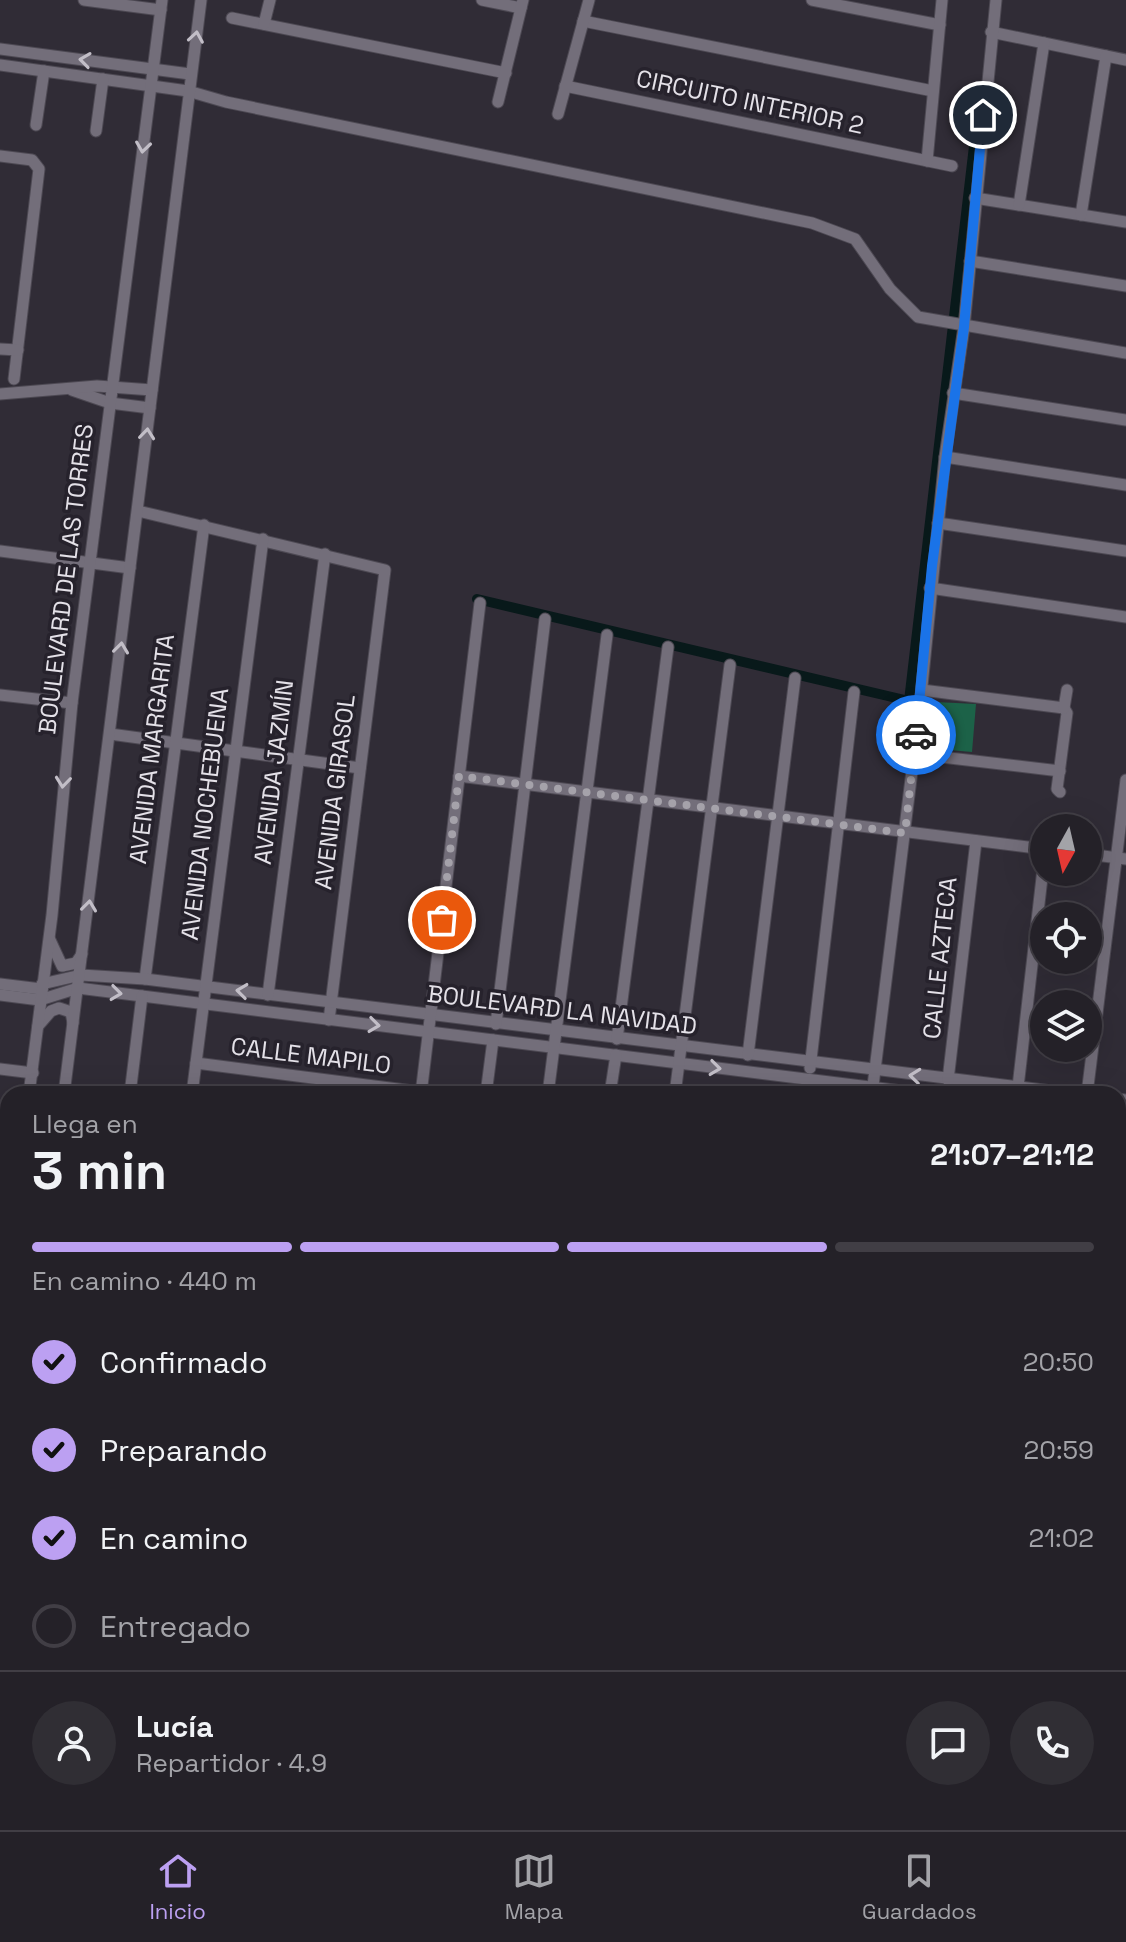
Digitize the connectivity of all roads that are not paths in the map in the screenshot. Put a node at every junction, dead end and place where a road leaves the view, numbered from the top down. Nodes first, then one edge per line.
1 (84, 0) edge
2 (201, 0) edge
3 (270, 0) edge
4 (482, 0) edge
5 (589, 0) edge
6 (812, 0) edge
7 (942, 0) edge
8 (996, 0) edge
9 (522, 4) edge
10 (162, 5) edge
11 (232, 18) dead end
12 (583, 21) junction
13 (264, 24) junction
14 (940, 25) junction
15 (991, 32) junction
16 (1044, 43) junction
17 (0, 49) edge
18 (1106, 56) junction
19 (1126, 60) edge
20 (0, 65) edge
21 (153, 70) junction
22 (44, 71) junction
23 (506, 73) junction
24 (190, 74) junction
25 (103, 79) junction
26 (152, 85) junction
27 (565, 86) junction
28 (188, 91) junction
29 (933, 91) junction
30 (498, 102) dead end
31 (558, 114) dead end
32 (36, 125) dead end
33 (96, 131) dead end
34 (0, 156) edge
35 (927, 161) junction
36 (952, 166) dead end
37 (975, 198) junction
38 (1019, 205) junction
39 (1081, 215) junction
40 (1126, 222) edge
41 (970, 261) junction
42 (1126, 286) edge
43 (956, 326) junction
44 (0, 349) edge
45 (18, 350) junction
46 (1126, 353) edge
47 (14, 379) dead end
48 (112, 386) junction
49 (68, 388) junction
50 (152, 390) junction
51 (953, 393) junction
52 (0, 394) edge
53 (110, 403) junction
54 (150, 408) junction
55 (1126, 420) edge
56 (945, 457) junction
57 (1126, 485) edge
58 (138, 511) junction
59 (938, 523) junction
60 (204, 525) junction
61 (263, 539) junction
62 (0, 551) edge
63 (1126, 551) edge
64 (325, 554) junction
65 (91, 563) junction
66 (130, 568) junction
67 (930, 588) junction
68 (480, 603) dead end
69 (1126, 617) edge
70 (545, 619) dead end
71 (607, 635) dead end
72 (668, 647) dead end
73 (730, 665) dead end
74 (795, 678) dead end
75 (922, 690) junction
76 (1067, 690) dead end
77 (854, 692) dead end
78 (0, 695) edge
79 (913, 702) dead end
80 (72, 703) junction
81 (1064, 708) junction
82 (110, 734) junction
83 (174, 743) junction
84 (235, 751) junction
85 (924, 755) dead end
86 (297, 759) junction
87 (360, 768) junction
88 (1060, 771) junction
89 (459, 776) junction
90 (1126, 780) edge
91 (524, 785) junction
92 (1060, 792) dead end
93 (586, 793) junction
94 (648, 801) junction
95 (711, 810) junction
96 (778, 819) junction
97 (838, 825) junction
98 (902, 833) junction
99 (976, 841) junction
100 (1030, 847) edge
101 (1102, 856) edge
102 (1122, 858) edge
103 (1041, 886) edge
104 (49, 940) junction
105 (84, 948) junction
106 (81, 975) junction
107 (145, 979) junction
108 (0, 984) edge
109 (205, 987) junction
110 (78, 988) junction
111 (41, 991) junction
112 (0, 995) edge
113 (268, 995) junction
114 (142, 996) junction
115 (331, 1003) junction
116 (203, 1004) junction
117 (430, 1015) junction
118 (329, 1020) junction
119 (496, 1024) junction
120 (38, 1026) junction
121 (74, 1027) junction
122 (556, 1031) junction
123 (428, 1032) junction
124 (617, 1039) junction
125 (493, 1040) junction
126 (681, 1047) junction
127 (553, 1048) junction
128 (616, 1055) junction
129 (748, 1055) junction
130 (196, 1063) junction
131 (809, 1063) junction
132 (679, 1064) junction
133 (0, 1069) edge
134 (875, 1072) junction
135 (33, 1073) junction
136 (814, 1080) junction
137 (948, 1080) junction
138 (31, 1086) edge
139 (65, 1086) edge
140 (131, 1086) edge
141 (193, 1086) edge
142 (368, 1086) edge
143 (422, 1086) edge
144 (487, 1086) edge
145 (549, 1086) edge
146 (611, 1086) edge
147 (676, 1086) edge
148 (846, 1086) edge
149 (874, 1086) edge
150 (1008, 1086) edge
151 (1018, 1086) edge
152 (1088, 1086) edge

1 - 10 street
24 -> 2 street
3 - 13 street
4 - 9 street
5 - 12 street
6 - 14 street
7 - 14 street
8 - 15 street
9 - 23 street
10 - 21 street, BOULEVARD DE LAS TORRES
11 - 13 street
12 - 27 street
12 - 29 street
13 - 23 street
14 - 29 street
15 - 16 street
15 - 37 street
16 - 18 street
16 - 38 street
21 -> 17 street
18 - 19 street
18 - 39 street
20 - 22 street
21 - 24 street
21 - 26 street, BOULEVARD DE LAS TORRES
22 - 25 street
22 - 32 street
23 - 30 street
24 - 28 street
25 - 26 street
25 - 33 street
26 - 28 street
26 -> 48 street, BOULEVARD DE LAS TORRES
27 - 31 street
27 - 35 street, CIRCUITO INTERIOR 2
28 - 43 street
28 - 50 street
29 - 35 street
34 - 45 street
35 - 36 street, CIRCUITO INTERIOR 2
37 - 38 street
37 - 41 street
38 - 39 street
39 - 40 street
41 - 42 street
41 - 43 street
43 - 46 street
43 - 51 street
44 - 45 street
45 - 47 street
48 - 49 street
48 - 50 street
48 - 53 street, BOULEVARD DE LAS TORRES
49 - 52 street
49 - 53 street
50 - 54 street
51 - 55 street
51 - 56 street
53 - 54 street
53 - 65 street, BOULEVARD DE LAS TORRES
58 -> 54 street
56 - 57 street
56 - 59 street
58 - 60 street
58 - 66 street
59 - 63 street
59 - 67 street
60 - 61 street
60 - 83 street, AVENIDA MARGARITA
61 - 64 street
61 - 84 street, AVENIDA NOCHEBUENA
62 - 65 street
64 - 86 street, AVENIDA JAZMÍN
64 - 87 street, AVENIDA GIRASOL
65 - 66 street
65 - 80 street, BOULEVARD DE LAS TORRES
82 -> 66 street
67 - 69 street
67 - 75 street
68 - 89 street
70 - 91 street
71 - 93 street
72 - 94 street
73 - 95 street
74 - 96 street
75 - 81 street
75 - 98 street
76 - 81 street
77 - 97 street
78 - 80 street
79 - 98 street
80 -> 104 street, BOULEVARD DE LAS TORRES
81 - 88 street
82 - 83 street
105 -> 82 street
83 - 84 street
83 - 107 street, AVENIDA MARGARITA
84 - 86 street
84 - 109 street, AVENIDA NOCHEBUENA
85 - 88 street
86 - 87 street
86 - 113 street, AVENIDA JAZMÍN
87 - 115 street, AVENIDA GIRASOL
88 - 92 street
89 - 91 street
89 - 117 street
90 - 102 street
91 - 93 street
91 - 119 street
93 - 94 street
93 - 122 street
94 - 95 street
94 - 124 street
95 - 96 street
95 - 126 street
96 - 97 street
96 - 129 street
97 - 98 street
97 - 131 street
98 - 99 street
98 - 134 street
99 - 100 street
99 - 137 street, CALLE AZTECA
101 - 102 street
102 - 152 street
103 - 151 street
104 - 105 street
104 - 111 street, BOULEVARD DE LAS TORRES
105 - 106 street
106 - 107 street, BOULEVARD LA NAVIDAD
106 - 110 street
106 - 111 street, BOULEVARD LA NAVIDAD
107 - 109 street, BOULEVARD LA NAVIDAD
108 - 111 street
113 -> 109 street, BOULEVARD LA NAVIDAD
109 - 116 street, AVENIDA NOCHEBUENA
110 - 111 street, BOULEVARD LA NAVIDAD
110 -> 114 street, BOULEVARD LA NAVIDAD
110 - 121 street
111 - 112 street
111 - 120 street, BOULEVARD DE LAS TORRES
113 - 115 street, BOULEVARD LA NAVIDAD
114 - 116 street, BOULEVARD LA NAVIDAD
114 - 140 street
115 - 117 street, BOULEVARD LA NAVIDAD
115 - 118 street, AVENIDA GIRASOL
116 - 118 street, BOULEVARD LA NAVIDAD
116 - 130 street, AVENIDA NOCHEBUENA
117 - 119 street, BOULEVARD LA NAVIDAD
117 - 123 street
118 -> 123 street, BOULEVARD LA NAVIDAD
119 - 122 street, BOULEVARD LA NAVIDAD
120 - 121 street
120 - 135 street, BOULEVARD DE LAS TORRES
121 - 139 street
122 - 124 street, BOULEVARD LA NAVIDAD
122 - 127 street
123 - 125 street, BOULEVARD LA NAVIDAD
123 - 143 street
124 - 126 street, BOULEVARD LA NAVIDAD
125 - 127 street, BOULEVARD LA NAVIDAD
125 - 144 street
126 - 129 street, BOULEVARD LA NAVIDAD
126 - 132 street
127 - 128 street, BOULEVARD LA NAVIDAD
127 - 145 street
128 - 132 street, BOULEVARD LA NAVIDAD
128 - 146 street
129 - 131 street, BOULEVARD LA NAVIDAD
130 - 141 street, AVENIDA NOCHEBUENA
130 - 142 street, CALLE MAPILO
131 - 134 street, BOULEVARD LA NAVIDAD
131 - 136 street
132 -> 136 street, BOULEVARD LA NAVIDAD
132 - 147 street
133 - 135 street
137 -> 134 street, BOULEVARD LA NAVIDAD
134 - 149 street
135 - 138 street, BOULEVARD DE LAS TORRES
136 - 148 street, BOULEVARD LA NAVIDAD
137 - 150 street, BOULEVARD LA NAVIDAD

